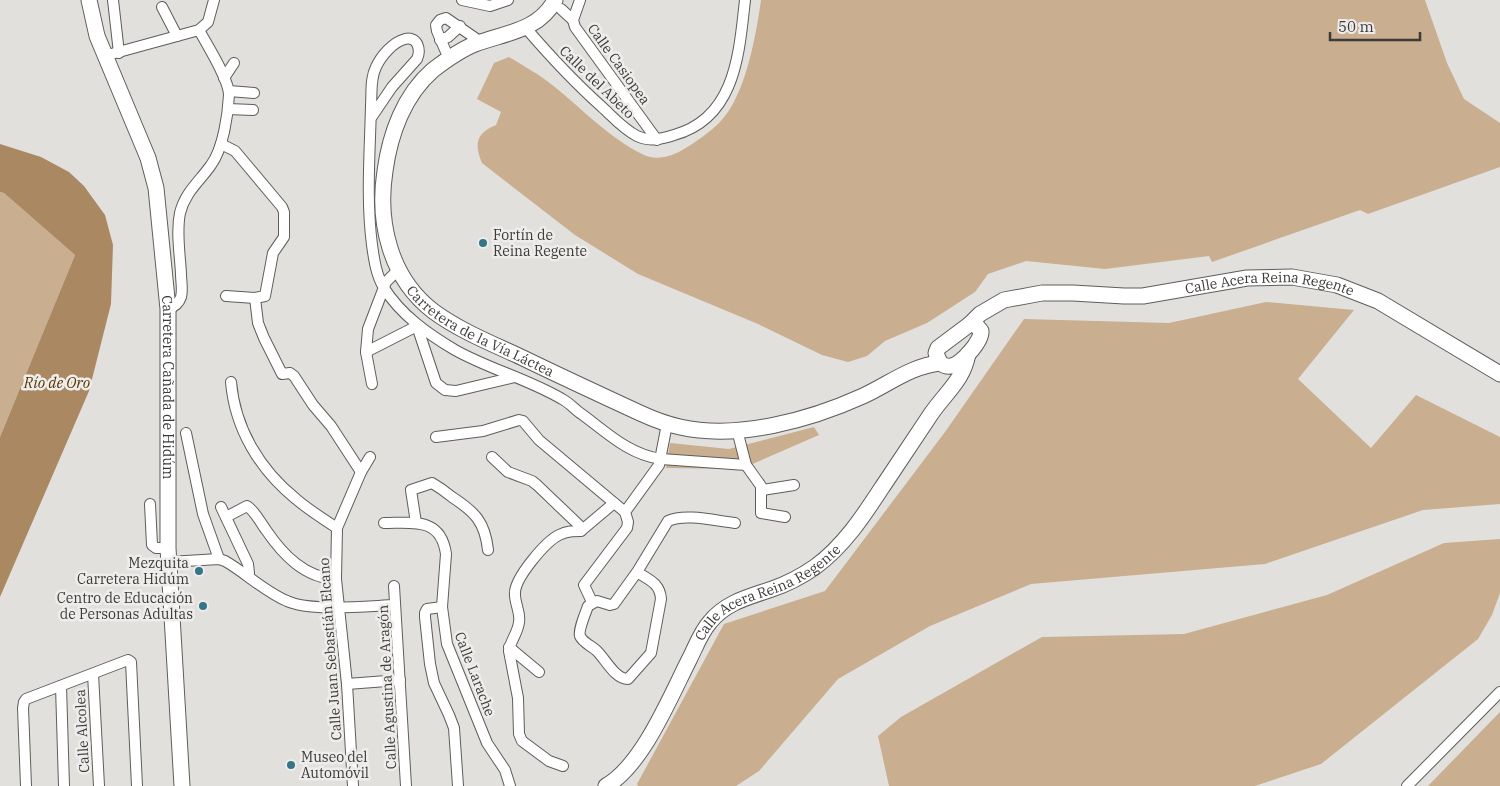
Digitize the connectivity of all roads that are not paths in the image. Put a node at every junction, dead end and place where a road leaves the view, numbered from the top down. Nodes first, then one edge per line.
1 (89, 0) edge
2 (113, 0) edge
3 (214, 0) edge
4 (462, 0) edge
5 (508, 0) edge
6 (580, 0) edge
7 (745, 0) edge
8 (558, 5) edge
9 (162, 7) dead end
10 (573, 20) junction
11 (460, 26) junction
12 (524, 27) junction
13 (198, 30) junction
14 (177, 36) junction
15 (440, 40) junction
16 (481, 42) junction
17 (112, 54) junction
18 (448, 59) junction
19 (234, 63) dead end
20 (224, 78) junction
21 (229, 91) junction
22 (254, 93) dead end
23 (228, 109) junction
24 (253, 110) dead end
25 (371, 118) junction
26 (657, 140) junction
27 (221, 144) junction
28 (371, 146) junction
29 (388, 150) junction
30 (399, 269) junction
31 (383, 287) junction
32 (226, 296) dead end
33 (1018, 297) junction
34 (255, 298) junction
35 (168, 309) junction
36 (970, 324) junction
37 (417, 326) junction
38 (981, 335) junction
39 (366, 352) junction
40 (968, 354) junction
41 (941, 359) junction
42 (1500, 374) edge
43 (515, 377) junction
44 (231, 382) dead end
45 (372, 384) dead end
46 (938, 403) junction
47 (667, 424) junction
48 (737, 430) junction
49 (186, 433) dead end
50 (436, 437) dead end
51 (370, 457) dead end
52 (492, 457) dead end
53 (661, 459) junction
54 (746, 465) junction
55 (361, 472) junction
56 (794, 484) dead end
57 (762, 490) junction
58 (614, 503) junction
59 (150, 504) dead end
60 (625, 512) junction
61 (785, 517) dead end
62 (384, 523) dead end
63 (416, 523) junction
64 (736, 523) dead end
65 (337, 528) junction
66 (582, 530) junction
67 (488, 550) dead end
68 (168, 555) junction
69 (219, 559) junction
70 (637, 572) junction
71 (247, 575) junction
72 (336, 579) junction
73 (394, 586) dead end
74 (592, 602) junction
75 (395, 605) junction
76 (339, 606) junction
77 (442, 607) junction
78 (509, 647) junction
79 (539, 672) dead end
80 (93, 674) junction
81 (400, 680) junction
82 (346, 684) junction
83 (61, 686) junction
84 (1500, 692) edge
85 (563, 766) dead end
86 (26, 786) edge
87 (64, 786) edge
88 (99, 786) edge
89 (137, 786) edge
90 (182, 786) edge
91 (353, 786) edge
92 (406, 786) edge
93 (458, 786) edge
94 (510, 786) edge
95 (606, 786) edge
96 (1408, 786) edge

1 - 17 street, Carretera Cañada de Hidúm
2 - 17 street
3 - 13 street
4 - 5 street
6 - 10 street, Calle Casiopea
7 - 26 street
8 - 10 street
8 - 12 street, Carretera de la Vía Láctea
9 - 14 street
10 - 26 street, Calle Casiopea
11 - 15 street
11 - 15 street
11 - 16 street
12 - 16 street, Carretera de la Vía Láctea
12 - 26 street, Calle del Abeto
13 - 14 street
13 - 20 street
14 - 17 street
15 - 18 street
16 - 18 street, Carretera de la Vía Láctea
17 - 35 street, Carretera Cañada de Hidúm
18 - 29 street, Carretera de la Vía Láctea
19 - 20 street
20 - 21 street
21 - 22 street
21 - 23 street
23 - 24 street
23 - 27 street
25 - 25 street
25 - 28 street
27 - 34 street
27 - 35 street
28 - 29 street
28 - 31 street
29 - 30 street, Carretera de la Vía Láctea
30 - 31 street
30 - 47 street, Carretera de la Vía Láctea
31 - 37 street
31 - 39 street
32 - 34 street
33 - 36 street, Calle Acera Reina Regente
33 - 38 street, Calle Acera Reina Regente
33 - 42 street, Calle Acera Reina Regente
34 - 55 street
35 - 68 street, Carretera Cañada de Hidúm
36 - 38 street
36 - 41 street, Calle Acera Reina Regente
37 - 39 street
37 - 43 street
37 - 43 street
38 - 40 street, Calle Acera Reina Regente
39 - 45 street
40 - 41 street
40 - 46 street, Calle Acera Reina Regente
41 - 46 street, Calle Acera Reina Regente
41 - 48 street, Carretera de la Vía Láctea
43 - 53 street
44 - 65 street
46 - 95 street, Calle Acera Reina Regente
47 - 48 street, Carretera de la Vía Láctea
47 - 53 street
48 - 54 street
49 - 69 street
50 - 58 street
51 - 55 street, Calle Juan Sebastián Elcano
52 - 66 street
53 - 54 street
53 - 60 street
54 - 57 street
55 - 65 street, Calle Juan Sebastián Elcano
56 - 57 street
57 - 61 street
58 - 60 street
58 - 66 street
59 - 68 street
60 - 74 street
62 - 63 street, Calle Larache
63 - 67 street
63 - 77 street, Calle Larache
64 - 70 street
65 - 72 street, Calle Juan Sebastián Elcano
66 - 78 street
68 - 69 street
68 - 90 street, Carretera Cañada de Hidúm
69 - 71 street
70 - 74 street
70 - 74 street
71 - 72 street
71 - 76 street
72 - 76 street, Calle Juan Sebastián Elcano
73 - 75 street, Calle Agustina de Aragón
75 - 76 street
75 - 81 street, Calle Agustina de Aragón
76 - 82 street, Calle Juan Sebastián Elcano
77 - 93 street
77 - 94 street, Calle Larache
78 - 79 street
78 - 85 street
80 - 83 street
80 - 88 street, Calle Alcolea
80 - 89 street
81 - 82 street
81 - 92 street, Calle Agustina de Aragón
82 - 91 street, Calle Juan Sebastián Elcano
83 - 86 street
83 - 87 street
84 - 96 street

